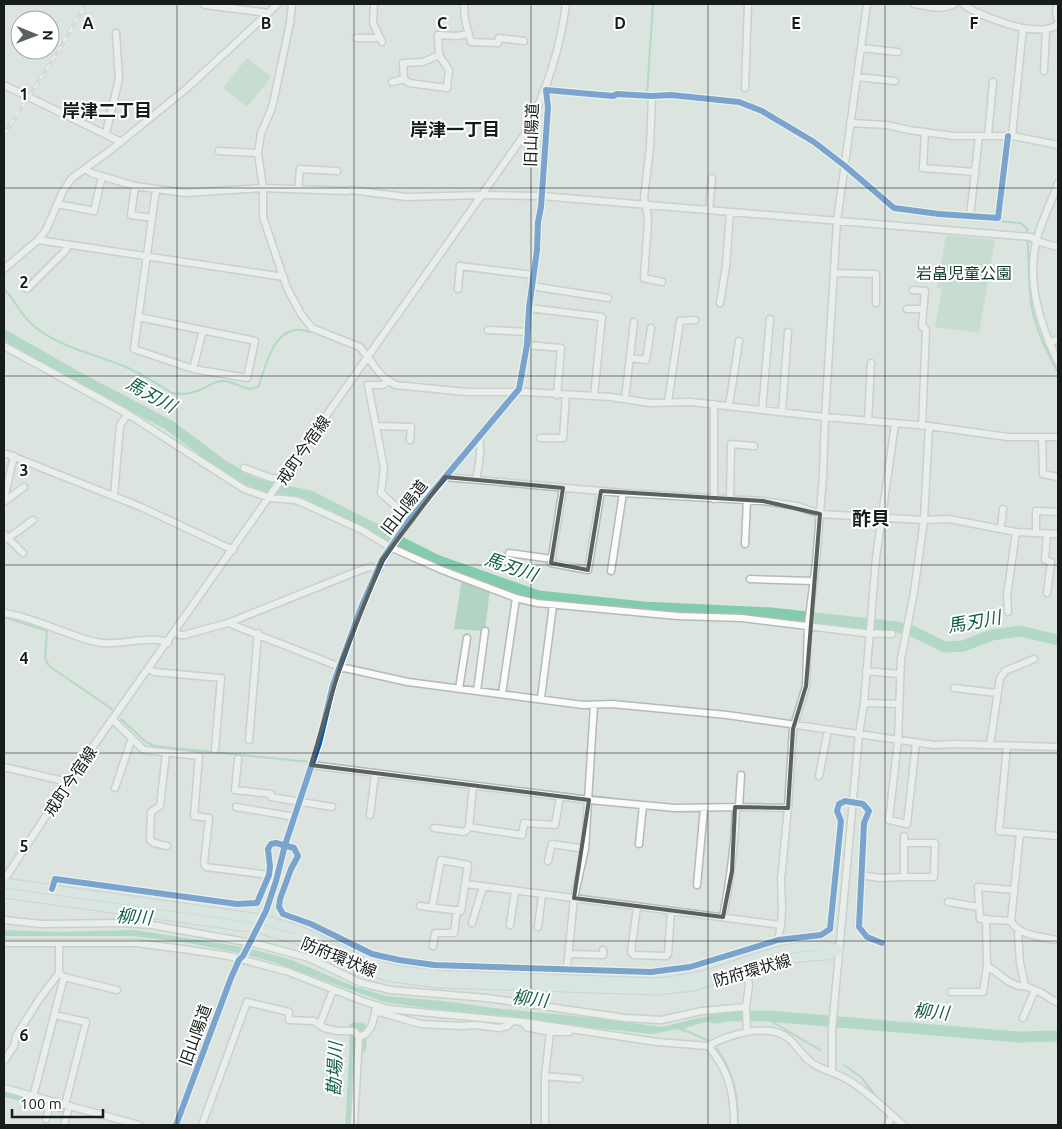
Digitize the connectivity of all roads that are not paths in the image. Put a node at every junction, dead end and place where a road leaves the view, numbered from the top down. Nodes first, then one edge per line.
1 (205, 4) edge
2 (278, 4) edge
3 (292, 4) edge
4 (374, 4) edge
5 (464, 4) edge
6 (566, 4) edge
7 (748, 4) edge
8 (867, 4) edge
9 (917, 4) edge
10 (954, 4) edge
11 (963, 4) edge
12 (1057, 4) edge
13 (269, 13) junction
14 (1058, 20) edge
15 (1058, 24) edge
16 (1023, 28) junction
17 (1046, 29) junction
18 (116, 32) dead end
19 (469, 34) junction
20 (356, 38) dead end
21 (524, 41) dead end
22 (861, 48) junction
23 (898, 52) dead end
24 (439, 55) junction
25 (1044, 71) dead end
26 (857, 77) junction
27 (404, 79) junction
28 (895, 81) dead end
29 (392, 82) dead end
30 (993, 82) dead end
31 (4, 85) edge
32 (745, 88) dead end
33 (546, 90) junction
34 (652, 96) junction
35 (850, 123) junction
36 (925, 132) junction
37 (106, 133) junction
38 (979, 136) junction
39 (988, 136) junction
40 (1010, 136) junction
41 (121, 142) junction
42 (1058, 145) edge
43 (218, 151) dead end
44 (258, 154) junction
45 (845, 166) junction
46 (86, 169) junction
47 (336, 171) dead end
48 (975, 172) junction
49 (102, 176) junction
50 (712, 178) dead end
51 (1058, 183) edge
52 (135, 186) junction
53 (263, 188) junction
54 (156, 189) junction
55 (298, 189) junction
56 (483, 195) junction
57 (541, 196) junction
58 (1056, 198) edge
59 (57, 204) junction
60 (645, 205) junction
61 (709, 210) junction
62 (730, 212) junction
63 (970, 216) junction
64 (152, 218) junction
65 (837, 221) junction
66 (38, 240) junction
67 (1036, 241) junction
68 (67, 245) junction
69 (1058, 247) edge
70 (147, 257) junction
71 (4, 269) edge
72 (834, 273) junction
73 (533, 274) junction
74 (284, 277) junction
75 (662, 282) dead end
76 (531, 286) junction
77 (458, 288) dead end
78 (27, 289) dead end
79 (913, 290) dead end
80 (608, 298) dead end
81 (720, 303) dead end
82 (876, 303) dead end
83 (529, 308) junction
84 (907, 309) dead end
85 (923, 309) junction
86 (139, 317) junction
87 (770, 319) dead end
88 (695, 320) dead end
89 (634, 322) dead end
90 (651, 328) dead end
91 (203, 330) junction
92 (488, 330) dead end
93 (528, 332) junction
94 (788, 332) dead end
95 (1058, 339) edge
96 (739, 341) dead end
97 (1049, 343) junction
98 (528, 345) junction
99 (4, 346) edge
100 (368, 358) junction
101 (630, 358) junction
102 (1058, 362) edge
103 (871, 363) dead end
104 (193, 369) junction
105 (388, 382) junction
106 (517, 392) junction
107 (557, 395) junction
108 (566, 396) junction
109 (594, 396) junction
110 (625, 400) junction
111 (668, 402) junction
112 (714, 404) junction
113 (729, 406) junction
114 (762, 410) junction
115 (782, 412) junction
116 (128, 414) junction
117 (825, 417) junction
118 (868, 421) junction
119 (895, 424) junction
120 (376, 426) junction
121 (922, 426) junction
122 (929, 426) junction
123 (1042, 437) junction
124 (1058, 437) edge
125 (479, 438) junction
126 (540, 438) dead end
127 (410, 440) dead end
128 (754, 446) dead end
129 (4, 452) edge
130 (14, 456) junction
131 (244, 468) dead end
132 (1058, 476) edge
133 (445, 477) junction
134 (476, 479) junction
135 (281, 481) junction
136 (24, 488) dead end
137 (563, 488) junction
138 (601, 491) junction
139 (623, 493) junction
140 (114, 496) junction
141 (271, 496) junction
142 (714, 499) junction
143 (730, 499) junction
144 (747, 500) junction
145 (5, 501) edge
146 (1003, 509) dead end
147 (1058, 512) edge
148 (820, 514) junction
149 (882, 518) junction
150 (410, 519) junction
151 (33, 520) dead end
152 (924, 520) junction
153 (1001, 528) junction
154 (1016, 532) junction
155 (1036, 533) junction
156 (1047, 533) junction
157 (1058, 534) edge
158 (6, 536) edge
159 (745, 544) dead end
160 (391, 546) junction
161 (233, 550) junction
162 (23, 553) dead end
163 (509, 553) dead end
164 (552, 559) junction
165 (378, 569) junction
166 (611, 571) dead end
167 (750, 579) dead end
168 (813, 581) junction
169 (1047, 593) dead end
170 (516, 598) junction
171 (553, 605) junction
172 (1008, 612) dead end
173 (4, 613) edge
174 (228, 623) junction
175 (808, 625) junction
176 (485, 631) dead end
177 (175, 632) junction
178 (870, 632) junction
179 (258, 633) junction
180 (892, 634) dead end
181 (467, 638) dead end
182 (168, 643) junction
183 (1034, 659) dead end
184 (340, 667) junction
185 (149, 669) junction
186 (866, 671) junction
187 (899, 674) junction
188 (954, 688) dead end
189 (459, 689) junction
190 (477, 691) junction
191 (998, 693) junction
192 (502, 694) junction
193 (540, 698) junction
194 (864, 703) junction
195 (899, 704) junction
196 (594, 705) junction
197 (113, 720) junction
198 (795, 725) junction
199 (828, 730) junction
200 (859, 734) junction
201 (132, 738) junction
202 (249, 740) dead end
203 (898, 740) junction
204 (916, 743) junction
205 (990, 745) junction
206 (1007, 746) junction
207 (1058, 747) edge
208 (215, 749) dead end
209 (166, 753) junction
210 (238, 759) dead end
211 (311, 765) junction
212 (4, 767) edge
213 (375, 774) junction
214 (741, 775) dead end
215 (820, 776) dead end
216 (68, 782) junction
217 (473, 786) junction
218 (115, 788) dead end
219 (560, 797) junction
220 (300, 800) junction
221 (588, 800) junction
222 (853, 803) junction
223 (643, 805) junction
224 (236, 807) dead end
225 (332, 807) dead end
226 (737, 807) junction
227 (704, 808) junction
228 (788, 808) junction
229 (370, 815) dead end
230 (296, 817) junction
231 (469, 827) junction
232 (434, 828) dead end
233 (1020, 833) junction
234 (1058, 836) edge
235 (639, 844) dead end
236 (285, 845) junction
237 (167, 846) dead end
238 (584, 849) junction
239 (548, 861) dead end
240 (269, 875) junction
241 (862, 875) junction
242 (904, 877) junction
243 (4, 882) edge
244 (466, 884) junction
245 (697, 884) dead end
246 (482, 887) junction
247 (52, 889) junction
248 (1013, 890) junction
249 (515, 891) junction
250 (4, 893) edge
251 (542, 895) junction
252 (574, 898) junction
253 (948, 902) dead end
254 (420, 906) dead end
255 (432, 907) junction
256 (636, 907) junction
257 (979, 907) junction
258 (457, 910) junction
259 (671, 911) junction
260 (723, 917) junction
261 (4, 920) edge
262 (986, 920) junction
263 (1011, 921) junction
264 (472, 923) dead end
265 (259, 924) junction
266 (510, 925) dead end
267 (781, 925) junction
268 (538, 928) dead end
269 (1020, 930) junction
270 (778, 940) junction
271 (1058, 940) edge
272 (4, 943) edge
273 (882, 943) dead end
274 (59, 944) junction
275 (248, 944) junction
276 (433, 946) dead end
277 (603, 950) dead end
278 (839, 950) junction
279 (569, 954) junction
280 (241, 958) junction
281 (987, 966) junction
282 (567, 968) junction
283 (62, 975) junction
284 (748, 980) dead end
285 (1025, 986) junction
286 (117, 990) dead end
287 (333, 990) junction
288 (1035, 990) junction
289 (951, 992) dead end
290 (1058, 1003) edge
291 (747, 1008) junction
292 (376, 1009) junction
293 (55, 1015) junction
294 (1023, 1018) dead end
295 (512, 1021) junction
296 (524, 1022) junction
297 (320, 1024) junction
298 (573, 1029) junction
299 (550, 1032) junction
300 (748, 1032) junction
301 (359, 1037) junction
302 (708, 1046) junction
303 (4, 1061) edge
304 (832, 1072) junction
305 (546, 1076) junction
306 (579, 1079) dead end
307 (4, 1088) edge
308 (33, 1097) junction
309 (51, 1101) junction
310 (67, 1106) junction
311 (892, 1116) junction
312 (46, 1119) dead end
313 (64, 1125) edge
314 (139, 1125) edge
315 (176, 1125) edge
316 (202, 1125) edge
317 (354, 1125) edge
318 (545, 1125) edge
319 (734, 1125) edge
320 (887, 1125) edge
321 (903, 1125) edge

1 - 13 street
2 - 13 street
3 - 44 street
4 - 20 street
5 - 19 street
6 - 33 street, 戒町今宿線
7 - 32 street
8 - 22 street
9 - 10 street
11 - 16 street
12 - 14 street
13 - 41 street
15 - 17 street
16 - 17 street
16 - 40 street
17 - 25 street
18 - 37 street
19 - 21 street
19 - 24 street
22 - 23 street
22 - 26 street
24 - 27 street
24 - 27 street
26 - 28 street
26 - 35 street
27 - 29 street
30 - 39 street
31 - 37 street
33 - 34 street
33 - 56 street, 戒町今宿線
33 - 57 street, 旧山陽道
34 - 45 street
34 - 60 street
35 - 36 street
35 - 45 street
36 - 38 street
36 - 48 street
37 - 41 street
38 - 39 street
38 - 48 street
39 - 40 street
40 - 42 street
40 - 63 street
41 - 46 street
43 - 44 street
44 - 53 street
45 - 63 street
45 - 65 street
46 - 49 street
46 - 59 street
47 - 55 street
48 - 63 street
49 - 52 street
49 - 59 street
50 - 61 street
51 - 58 street
52 - 54 street
52 - 64 street
53 - 54 street
53 - 55 street
53 - 74 street
54 - 64 street
55 - 56 street
56 - 57 street
56 - 100 street, 戒町今宿線
57 - 60 street
57 - 73 street, 旧山陽道
58 - 67 street
59 - 66 street
60 - 61 street
60 - 75 street
61 - 62 street
62 - 65 street
62 - 81 street
64 - 70 street
65 - 67 street
65 - 72 street
66 - 68 street
66 - 71 street
67 - 69 street
67 - 97 street
68 - 70 street
68 - 78 street
70 - 74 street
70 - 86 street
72 - 82 street
72 - 117 street
73 - 76 street, 旧山陽道
73 - 77 street
74 - 100 street
76 - 80 street
76 - 83 street, 旧山陽道
79 - 85 street
83 - 93 street, 旧山陽道
83 - 109 street
84 - 85 street
85 - 121 street
86 - 91 street
86 - 104 street
87 - 114 street
88 - 111 street
89 - 101 street
90 - 101 street
91 - 104 street
91 - 104 street
92 - 93 street
93 - 98 street, 旧山陽道
94 - 115 street
95 - 97 street
96 - 113 street
97 - 102 street
98 - 106 street, 旧山陽道
98 - 107 street
99 - 116 street
100 - 105 street
100 - 135 street, 戒町今宿線
101 - 110 street
103 - 118 street
105 - 106 street
105 - 120 street
106 - 107 street
106 - 125 street, 旧山陽道
107 - 108 street
108 - 109 street
108 - 126 street
109 - 110 street
110 - 111 street
111 - 112 street
112 - 113 street
112 - 142 street
113 - 114 street
114 - 115 street
115 - 117 street
116 - 140 street
116 - 141 street
117 - 118 street
117 - 148 street
118 - 119 street
119 - 121 street
119 - 149 street
120 - 127 street
120 - 150 street
121 - 122 street
122 - 123 street
122 - 152 street
123 - 124 street
123 - 132 street
125 - 133 street, 旧山陽道
125 - 134 street
128 - 143 street
129 - 130 street
130 - 140 street
130 - 145 street
131 - 135 street
133 - 134 street
133 - 150 street, 旧山陽道
134 - 137 street
135 - 141 street, 戒町今宿線
136 - 145 street
137 - 138 street
137 - 164 street
138 - 139 street
138 - 164 street
139 - 142 street
139 - 166 street
140 - 161 street
141 - 160 street
141 - 161 street, 戒町今宿線
142 - 143 street
143 - 144 street
144 - 148 street
144 - 159 street
146 - 153 street
147 - 155 street
148 - 149 street
148 - 168 street
149 - 152 street
149 - 178 street
150 - 160 street, 旧山陽道
151 - 158 street
152 - 153 street
152 - 187 street
153 - 154 street
154 - 155 street
154 - 172 street
155 - 156 street
156 - 157 street
156 - 169 street
158 - 162 street
160 - 165 street, 旧山陽道
160 - 170 street
161 - 177 street, 戒町今宿線
163 - 164 street
165 - 174 street
165 - 184 street, 旧山陽道
167 - 168 street
168 - 175 street
170 - 171 street
170 - 192 street
171 - 175 street
171 - 193 street
173 - 182 street
174 - 177 street
174 - 179 street
175 - 178 street
175 - 198 street
176 - 190 street
177 - 182 street, 戒町今宿線
178 - 180 street
178 - 186 street
179 - 184 street
179 - 202 street
181 - 189 street
182 - 185 street, 戒町今宿線
183 - 191 street
184 - 189 street
184 - 211 street, 旧山陽道
185 - 197 street, 戒町今宿線
185 - 208 street
186 - 187 street
186 - 194 street
187 - 195 street
188 - 191 street
189 - 190 street
190 - 192 street
191 - 205 street
192 - 193 street
193 - 196 street
194 - 195 street
194 - 200 street
195 - 203 street
196 - 198 street
196 - 221 street
197 - 201 street
197 - 216 street, 戒町今宿線
198 - 199 street
198 - 228 street
199 - 200 street
199 - 215 street
200 - 203 street
200 - 222 street
201 - 209 street
201 - 218 street
203 - 204 street
203 - 204 street
204 - 205 street
205 - 206 street
206 - 207 street
206 - 233 street
209 - 237 street
209 - 240 street
210 - 220 street
211 - 213 street
211 - 220 street, 旧山陽道
212 - 216 street
213 - 217 street
213 - 229 street
214 - 226 street
216 - 243 street, 戒町今宿線
217 - 219 street
217 - 231 street
219 - 221 street
219 - 231 street
220 - 225 street
220 - 230 street, 旧山陽道
221 - 223 street
221 - 238 street
222 - 241 street
222 - 270 street
222 - 278 street
223 - 227 street
223 - 235 street
224 - 230 street
226 - 227 street
226 - 228 street
226 - 260 street
227 - 245 street
228 - 267 street
230 - 236 street, 旧山陽道
231 - 232 street
233 - 234 street
233 - 248 street
236 - 240 street
236 - 265 street, 旧山陽道
236 - 282 street
238 - 239 street
238 - 252 street
240 - 247 street
241 - 242 street
241 - 273 street
242 - 242 street
243 - 247 main road, 防府環状線
244 - 246 street
244 - 255 street
244 - 258 street
246 - 249 street
246 - 264 street
247 - 265 main road, 防府環状線
248 - 257 street
248 - 263 street
249 - 251 street
249 - 266 street
250 - 265 main road, 防府環状線
251 - 252 street
251 - 268 street
252 - 256 street
252 - 279 street
253 - 257 street
254 - 255 street
255 - 258 street
256 - 259 street
256 - 259 street
257 - 262 street
258 - 276 street
259 - 260 street
260 - 267 street
261 - 275 street
262 - 263 street
262 - 281 street
263 - 269 street
265 - 275 street, 旧山陽道
265 - 278 main road, 防府環状線
267 - 270 street
269 - 271 street
269 - 285 street
270 - 282 street
272 - 274 street
274 - 280 street
274 - 283 street
275 - 280 street, 旧山陽道
275 - 291 street
277 - 279 street
278 - 304 street
279 - 282 street
280 - 287 street
280 - 315 street, 旧山陽道
281 - 285 street
281 - 289 street
283 - 286 street
283 - 293 street
283 - 303 street
284 - 291 street
285 - 288 street
287 - 292 street
287 - 297 street
288 - 290 street
288 - 294 street
291 - 300 street
292 - 295 street
292 - 295 street
292 - 301 street
293 - 308 street
293 - 310 street
295 - 296 street
296 - 298 street
296 - 299 street
297 - 301 street
297 - 316 street
298 - 299 street
298 - 302 street
299 - 305 street
300 - 302 street
300 - 304 street
301 - 317 street
302 - 319 street
304 - 311 street
305 - 306 street
305 - 318 street
307 - 308 street
308 - 309 street
309 - 310 street
309 - 312 street
310 - 313 street
310 - 314 street
311 - 320 street
311 - 321 street

